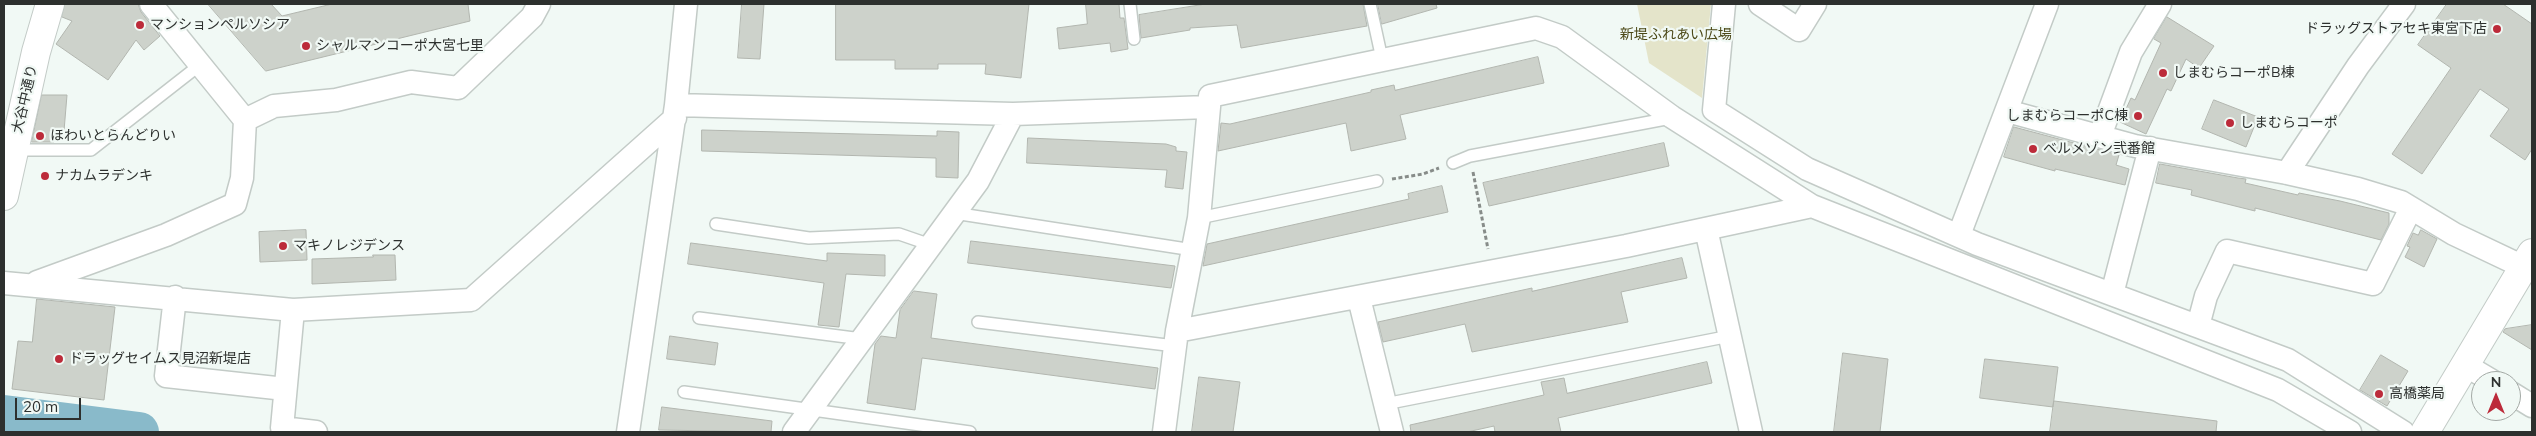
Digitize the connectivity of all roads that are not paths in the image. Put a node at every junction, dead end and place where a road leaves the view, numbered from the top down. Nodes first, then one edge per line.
1 (50, 4) edge
2 (152, 4) edge
3 (539, 4) edge
4 (686, 4) edge
5 (1130, 4) edge
6 (1370, 4) edge
7 (1724, 4) edge
8 (1760, 4) edge
9 (1815, 4) edge
10 (2047, 4) edge
11 (2160, 4) edge
12 (2404, 4) edge
13 (1134, 39) dead end
14 (1382, 59) junction
15 (201, 64) junction
16 (1208, 108) junction
17 (2006, 111) junction
18 (676, 112) junction
19 (1013, 114) junction
20 (1672, 117) junction
21 (245, 120) junction
22 (2100, 136) junction
23 (2150, 148) junction
24 (14, 150) junction
25 (1453, 163) road end
26 (2287, 173) junction
27 (1376, 181) road end
28 (4, 196) edge
29 (1812, 206) junction
30 (2411, 208) junction
31 (954, 213) junction
32 (1199, 218) junction
33 (716, 224) dead end
34 (1706, 229) junction
35 (1959, 235) junction
36 (931, 244) junction
37 (1192, 250) junction
38 (2530, 263) edge
39 (4, 283) edge
40 (31, 284) junction
41 (2112, 294) junction
42 (175, 297) junction
43 (1359, 298) junction
44 (293, 310) junction
45 (699, 318) dead end
46 (978, 322) dead end
47 (2198, 326) junction
48 (1730, 336) junction
49 (1176, 339) junction
50 (862, 340) junction
51 (2465, 365) junction
52 (2475, 371) edge
53 (285, 389) junction
54 (684, 392) dead end
55 (2521, 399) edge
56 (1386, 404) junction
57 (2532, 406) edge
58 (809, 411) junction
59 (316, 432) edge
60 (628, 432) edge
61 (794, 432) edge
62 (970, 432) edge
63 (1164, 432) edge
64 (1392, 432) edge
65 (1751, 432) edge
66 (2350, 432) edge
67 (2403, 432) edge
68 (2425, 432) edge

1 - 24 street, 大谷中通り
2 - 15 street
3 - 21 street
4 - 18 street
5 - 13 lane
6 - 14 lane
7 - 35 street
8 - 9 street
10 - 17 street
11 - 22 street
12 - 26 street
14 - 16 street
14 - 20 street
15 - 21 street
15 - 24 lane
16 - 19 street
16 - 32 street
17 - 22 street
17 - 35 street
18 - 19 street
18 - 44 street
18 - 60 street
19 - 31 street
20 - 25 lane
20 - 29 street
21 - 40 street
22 - 23 street
23 - 26 street
23 - 41 street
24 - 28 street, 大谷中通り
26 - 30 street
27 - 32 lane
29 - 34 street
29 - 66 street
30 - 38 street
30 - 47 street
31 - 36 street
31 - 37 lane
32 - 37 street
33 - 36 lane
34 - 43 street
34 - 48 street
35 - 41 street
36 - 50 street
37 - 49 street
38 - 51 street
39 - 40 street
40 - 42 street
41 - 47 street
42 - 44 street
42 - 53 street
43 - 49 street
43 - 56 street
44 - 53 street
45 - 50 lane
46 - 49 lane
47 - 67 street
48 - 56 lane
48 - 65 street
49 - 63 street
50 - 58 street
51 - 52 street
51 - 68 street
53 - 59 street
54 - 58 lane
55 - 57 street
56 - 64 street
58 - 61 street
58 - 62 lane

